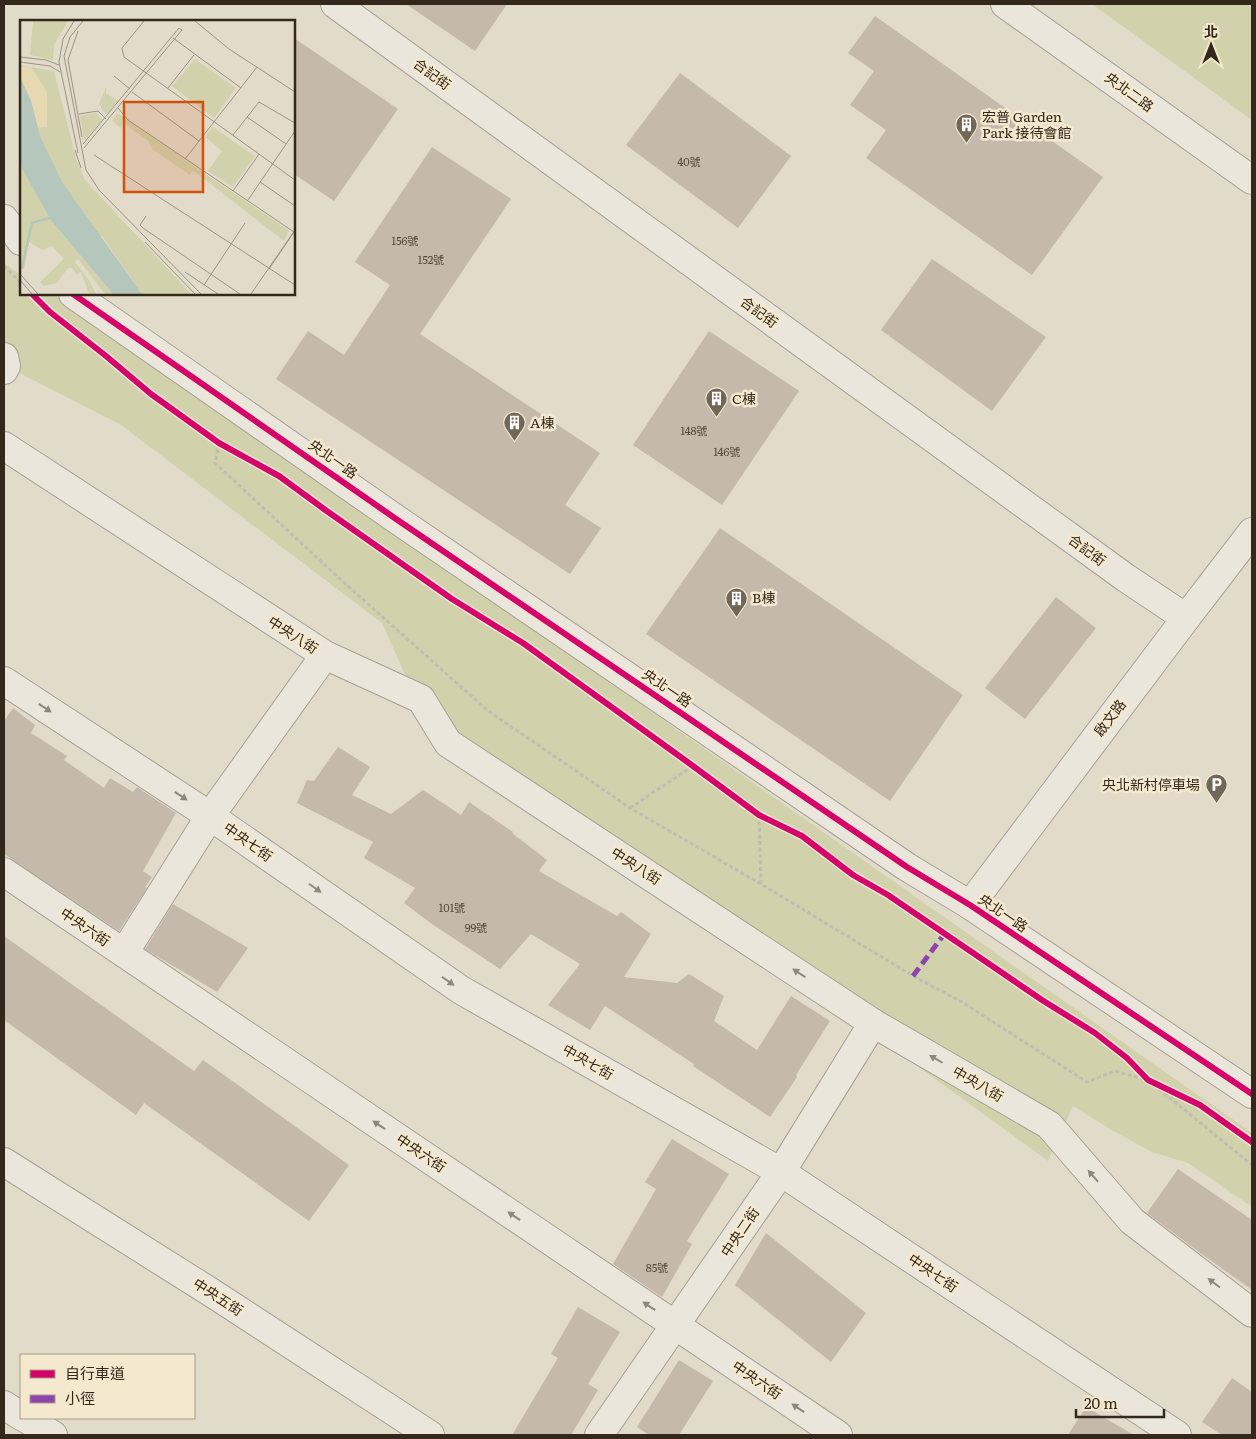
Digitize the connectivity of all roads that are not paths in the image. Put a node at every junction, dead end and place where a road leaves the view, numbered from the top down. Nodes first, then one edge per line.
1 (335, 4) edge
2 (1006, 4) edge
3 (1252, 180) edge
4 (4, 219) edge
5 (20, 240) edge
6 (74, 295) edge
7 (4, 357) edge
8 (4, 370) edge
9 (4, 446) edge
10 (1252, 532) edge
11 (1186, 618) junction
12 (325, 656) junction
13 (4, 681) edge
14 (210, 816) junction
15 (4, 872) edge
16 (970, 905) junction
17 (124, 953) junction
18 (873, 1022) junction
19 (1252, 1094) edge
20 (4, 1162) edge
21 (781, 1172) junction
22 (1252, 1313) edge
23 (676, 1325) junction
24 (4, 1405) edge
25 (20, 1415) edge
26 (26, 1419) edge
27 (53, 1435) edge
28 (430, 1435) edge
29 (599, 1435) edge
30 (838, 1435) edge
31 (1177, 1435) edge

1 - 11 street, 合記街
2 - 3 street, 央北二路
4 - 5 street
6 - 16 street, 央北一路
7 - 8 street
9 - 12 street, 中央八街
10 - 11 street, 啟文路
11 - 16 street, 啟文路
12 - 14 street
18 -> 12 street, 中央八街
13 -> 14 street, 中央七街
14 - 17 street
14 -> 21 street, 中央七街
15 - 17 street, 中央六街
16 - 19 street, 央北一路
23 -> 17 street, 中央六街
18 - 21 street, 中央二街
22 -> 18 street, 中央八街
20 - 28 street, 中央五街
21 - 23 street, 中央二街
21 - 31 street, 中央七街
23 - 29 street, 中央二街
30 -> 23 street, 中央六街
24 - 25 street
26 - 27 street

